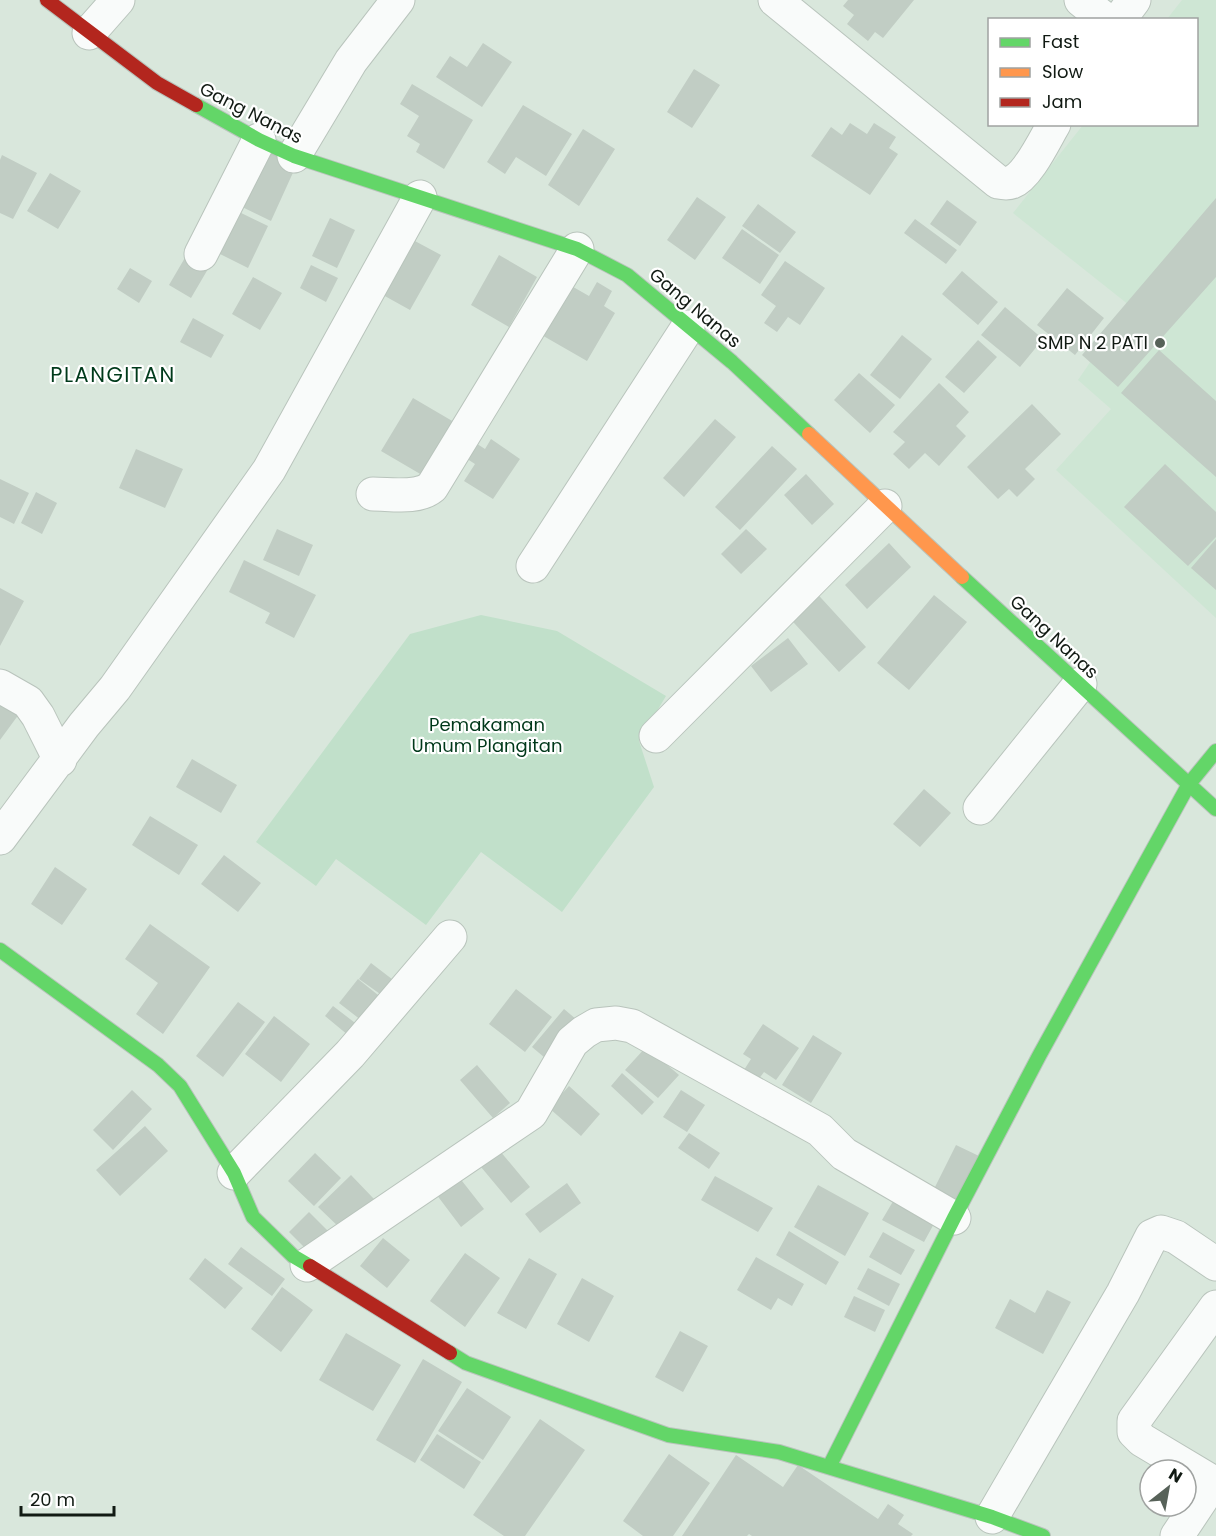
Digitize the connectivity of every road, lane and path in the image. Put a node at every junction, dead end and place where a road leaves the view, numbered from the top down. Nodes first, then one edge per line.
1 (46, 0) edge
2 (118, 0) edge
3 (398, 0) edge
4 (775, 0) edge
5 (1081, 0) edge
6 (1134, 0) edge
7 (1104, 18) edge
8 (1120, 18) edge
9 (89, 33) junction
10 (1053, 126) edge
11 (259, 140) junction
12 (294, 156) junction
13 (420, 197) junction
14 (577, 249) junction
15 (201, 254) dead end
16 (688, 327) junction
17 (373, 494) dead end
18 (885, 506) junction
19 (533, 566) dead end
20 (1080, 684) junction
21 (0, 686) edge
22 (656, 736) dead end
23 (1216, 751) edge
24 (60, 759) junction
25 (1190, 784) junction
26 (980, 808) dead end
27 (1216, 808) edge
28 (0, 838) edge
29 (450, 937) dead end
30 (0, 950) edge
31 (234, 1173) junction
32 (954, 1218) junction
33 (1216, 1264) edge
34 (307, 1265) junction
35 (1216, 1306) edge
36 (829, 1467) junction
37 (992, 1517) junction
38 (1043, 1536) edge
39 (1177, 1536) edge

1 - 9 street, Gang Nanas
2 - 9 street
3 - 12 street
4 - 10 street
5 - 7 street
6 - 8 street
9 - 11 street, Gang Nanas
11 - 12 street, Gang Nanas
11 - 15 street
12 - 13 street, Gang Nanas
13 - 14 street, Gang Nanas
13 - 24 street
14 - 16 street, Gang Nanas
14 - 17 street
16 - 18 street, Gang Nanas
16 - 19 street
18 - 20 street, Gang Nanas
18 - 22 street
20 - 25 street, Gang Nanas
20 - 26 street
21 - 24 street
23 - 25 street
24 - 28 street
25 - 27 street, Gang Nanas
25 - 32 street
29 - 31 street
30 - 31 street
31 - 34 street
32 - 34 street
32 - 36 street
33 - 37 street
34 - 36 street
35 - 39 street
36 - 37 street
37 - 38 street

